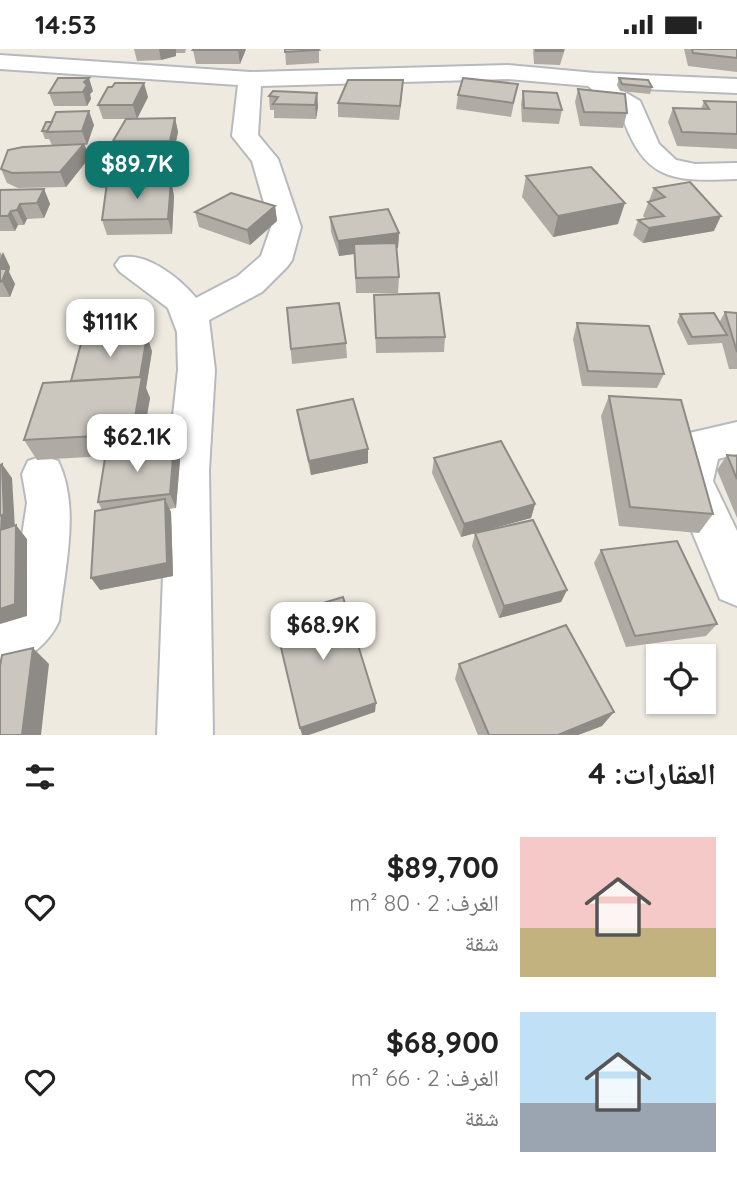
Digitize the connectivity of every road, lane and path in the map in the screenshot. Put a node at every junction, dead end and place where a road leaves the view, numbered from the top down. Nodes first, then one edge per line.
1 (0, 62) edge
2 (250, 79) junction
3 (595, 80) junction
4 (727, 86) edge
5 (737, 109) edge
6 (737, 171) edge
7 (131, 265) dead end
8 (190, 315) junction
9 (737, 438) edge
10 (43, 474) dead end
11 (737, 583) edge
12 (0, 645) edge
13 (185, 735) edge

1 - 2 street
2 - 3 street
2 - 8 street
3 - 4 street
3 - 6 street
4 - 5 street
7 - 8 street
8 - 13 street
9 - 11 street
10 - 12 street

